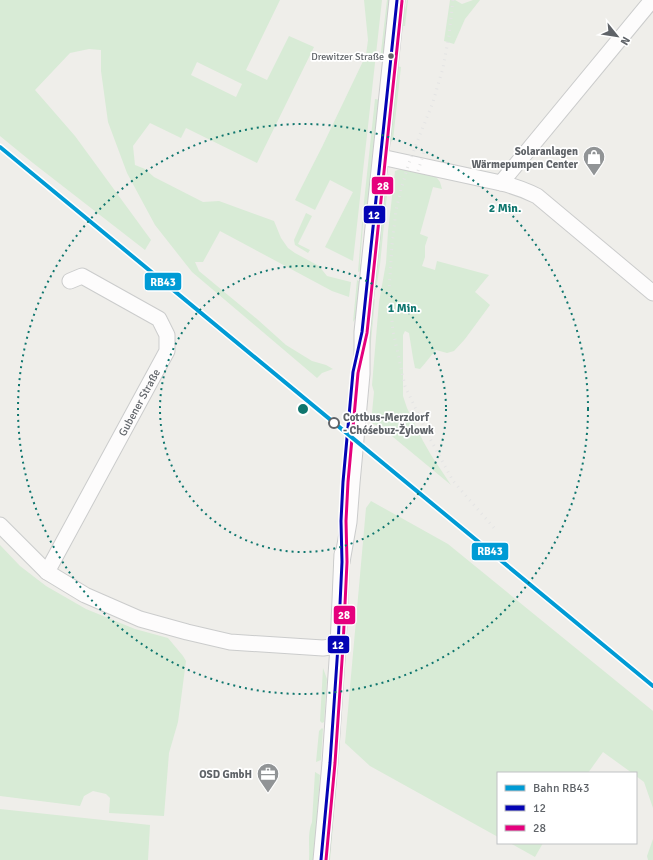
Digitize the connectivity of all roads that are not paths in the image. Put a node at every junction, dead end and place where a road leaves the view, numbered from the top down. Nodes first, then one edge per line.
1 (397, 0) edge
2 (652, 0) edge
3 (380, 157) junction
4 (501, 183) junction
5 (70, 281) dead end
6 (653, 293) edge
7 (0, 526) edge
8 (47, 572) junction
9 (338, 646) junction
10 (321, 860) edge

1 - 3 street
2 - 4 street
3 - 4 street
3 - 9 street
4 - 6 street
5 - 8 street, Gubener Straße
7 - 8 street
8 - 9 street
9 - 10 street

